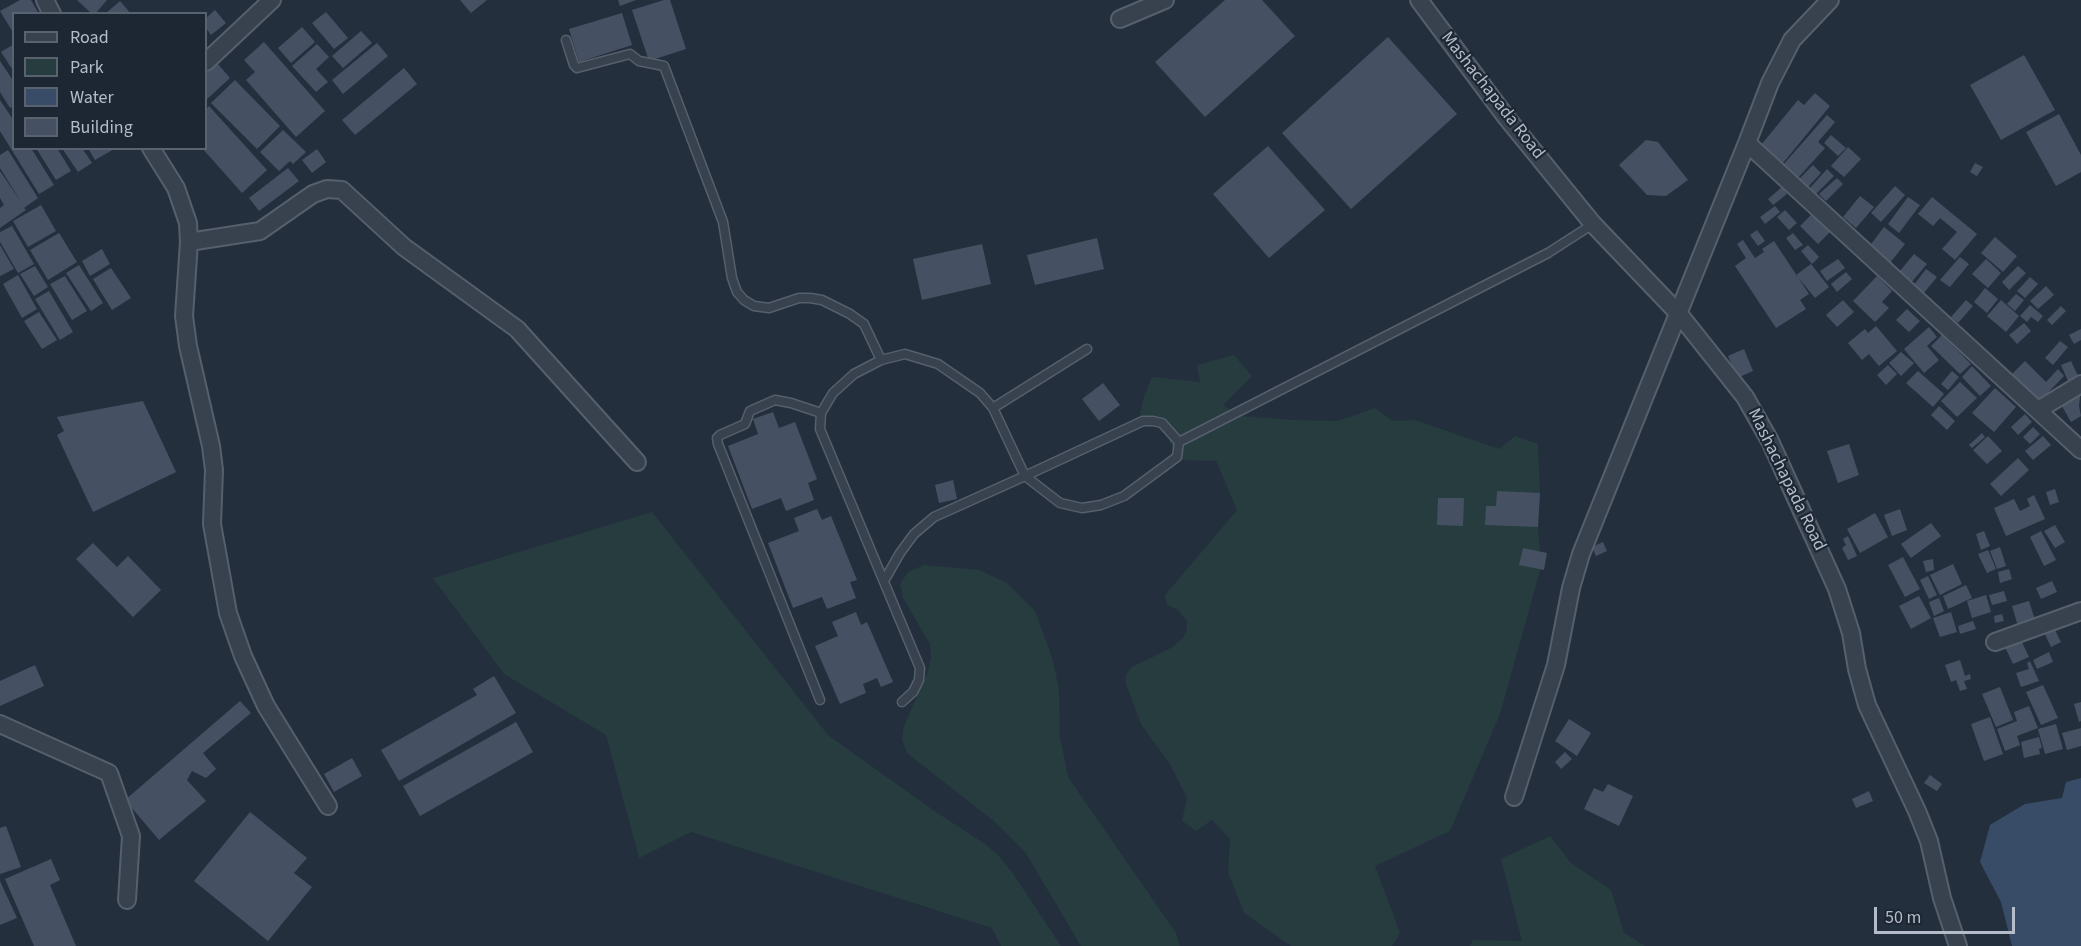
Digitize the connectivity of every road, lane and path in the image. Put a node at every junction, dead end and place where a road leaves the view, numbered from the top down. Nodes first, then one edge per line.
1 (272, 0) edge
2 (1165, 0) edge
3 (1419, 0) edge
4 (1830, 0) edge
5 (1120, 19) dead end
6 (566, 40) dead end
7 (207, 61) edge
8 (1747, 143) junction
9 (152, 150) edge
10 (1593, 224) junction
11 (189, 242) junction
12 (1679, 314) junction
13 (1087, 349) dead end
14 (881, 360) junction
15 (2081, 384) edge
16 (993, 408) junction
17 (2038, 410) junction
18 (821, 413) junction
19 (1179, 442) junction
20 (2081, 450) edge
21 (637, 462) dead end
22 (1025, 476) junction
23 (884, 581) junction
24 (2081, 611) edge
25 (1995, 642) dead end
26 (820, 700) dead end
27 (902, 702) dead end
28 (0, 724) edge
29 (1514, 797) dead end
30 (328, 806) dead end
31 (127, 900) dead end
32 (1958, 946) edge

1 - 7 street
2 - 5 street
3 - 10 street, Mashachapada Road
4 - 8 street
6 - 14 lane
8 - 12 street
8 - 17 street
9 - 11 street
10 - 12 street, Mashachapada Road
10 - 19 lane
11 - 21 street
11 - 30 street
12 - 29 street
12 - 32 street, Mashachapada Road
13 - 16 lane
14 - 16 lane
14 - 18 lane
15 - 17 street
16 - 22 lane
17 - 20 street
18 - 23 lane
18 - 26 lane
19 - 22 lane
19 - 22 lane
22 - 23 lane
23 - 27 lane
24 - 25 street
28 - 31 street

